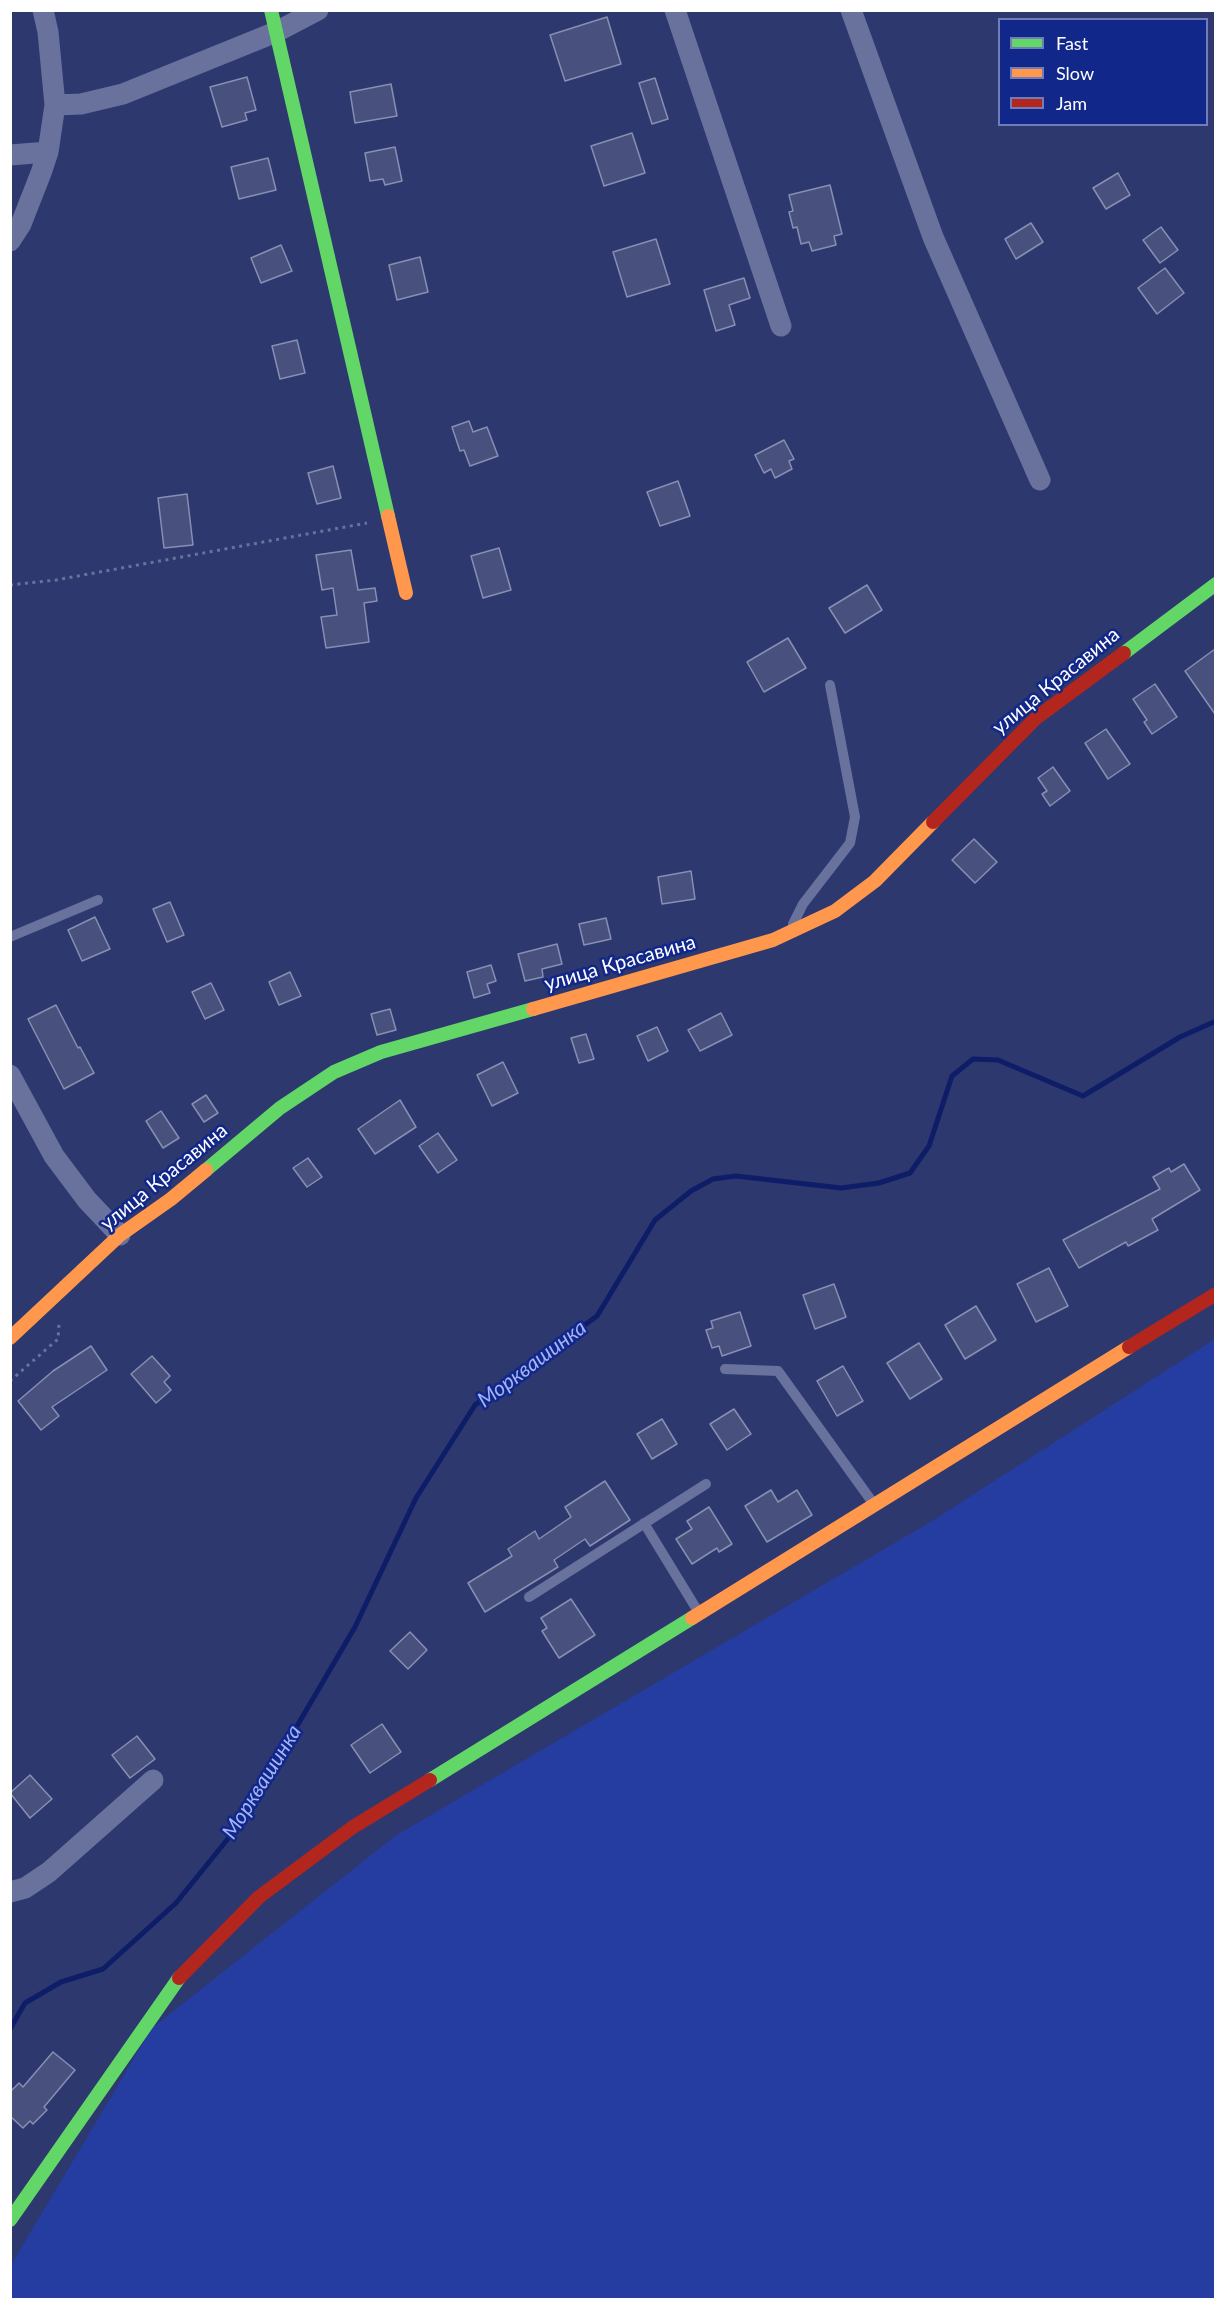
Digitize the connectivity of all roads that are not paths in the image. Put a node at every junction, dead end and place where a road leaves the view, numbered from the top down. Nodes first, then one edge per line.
1 (43, 10) edge
2 (271, 10) edge
3 (318, 10) edge
4 (675, 10) edge
5 (851, 10) edge
6 (276, 32) junction
7 (55, 105) junction
8 (48, 152) junction
9 (10, 155) edge
10 (10, 241) edge
11 (781, 326) dead end
12 (1040, 480) dead end
13 (1215, 584) edge
14 (406, 593) dead end
15 (830, 685) dead end
16 (98, 900) dead end
17 (789, 932) junction
18 (10, 937) edge
19 (10, 1075) edge
20 (120, 1235) junction
21 (1215, 1294) edge
22 (10, 1338) edge
23 (725, 1370) dead end
24 (706, 1484) dead end
25 (875, 1505) junction
26 (644, 1523) junction
27 (529, 1597) dead end
28 (699, 1613) junction
29 (153, 1780) dead end
30 (10, 1892) edge
31 (10, 2220) edge

1 - 7 street
2 - 6 street
3 - 6 street
4 - 11 street
5 - 12 street
6 - 7 street
6 - 14 street
7 - 8 street
8 - 9 street
8 - 10 street
13 - 17 street, улица Красавина
15 - 17 lane
16 - 18 lane
17 - 20 street, улица Красавина
19 - 20 street
20 - 22 street, улица Красавина
21 - 25 street
23 - 25 lane
24 - 26 lane
25 - 28 street
26 - 27 lane
26 - 28 lane
28 - 31 street
29 - 30 street

